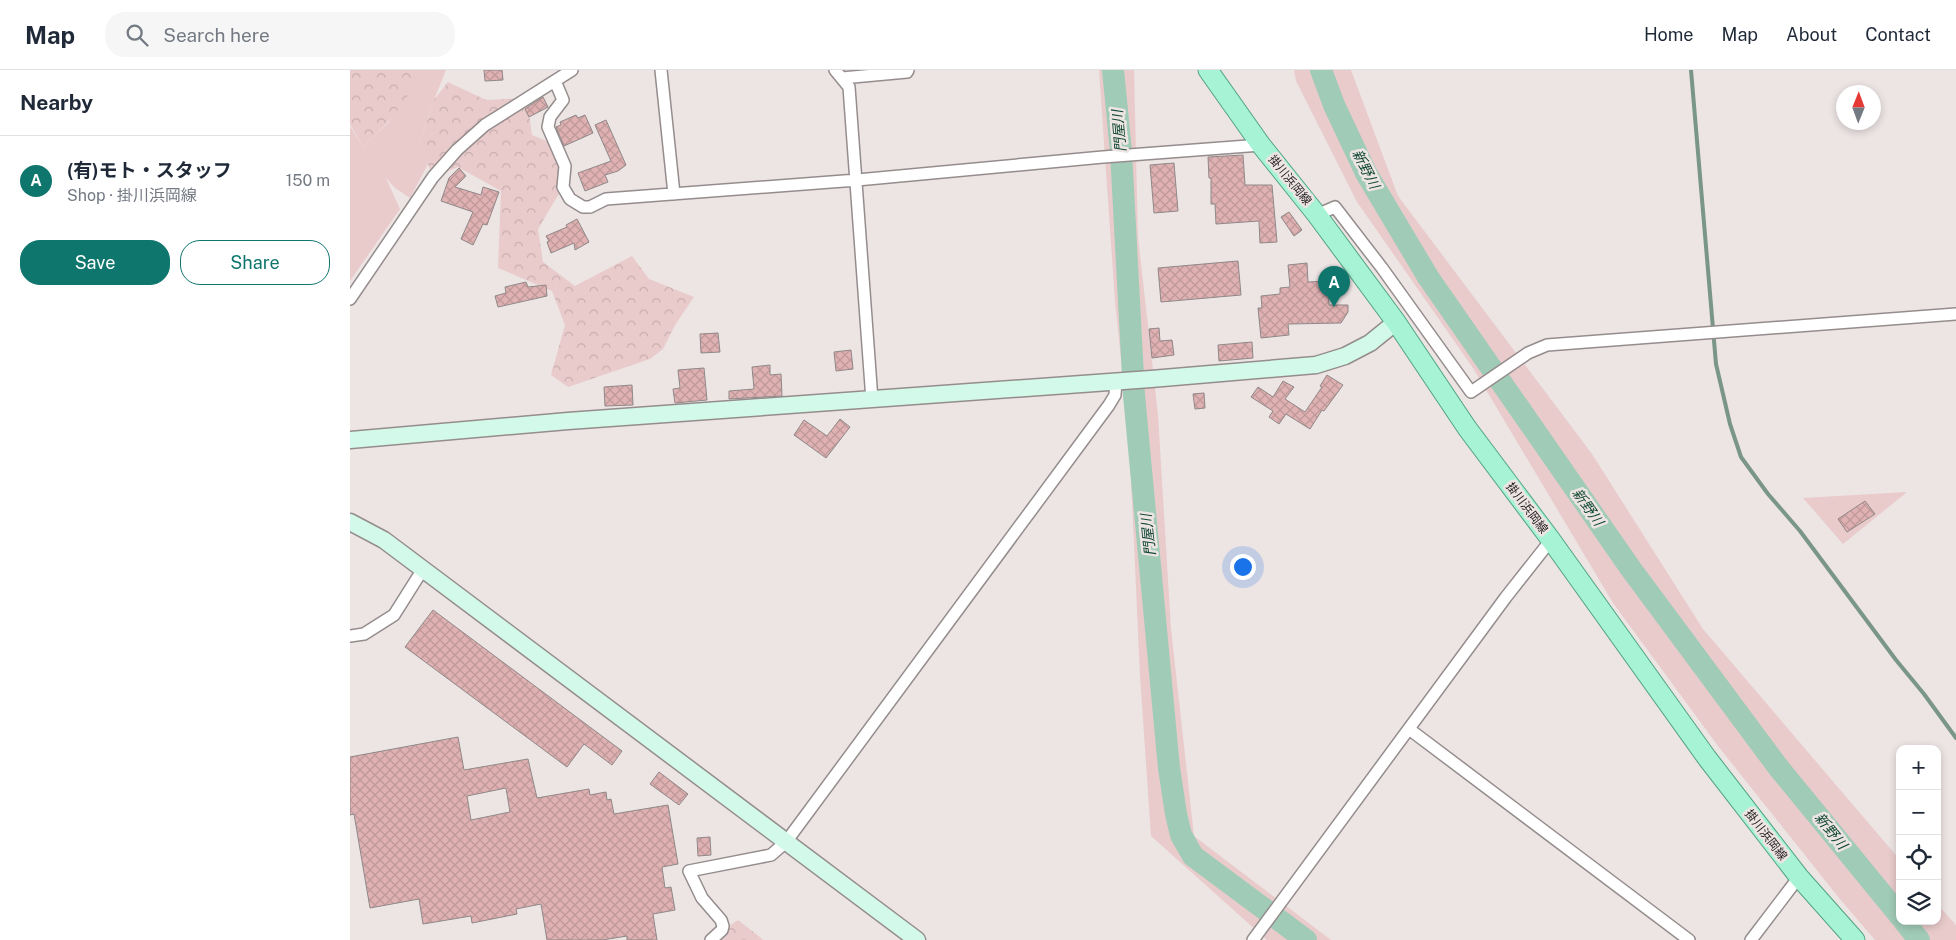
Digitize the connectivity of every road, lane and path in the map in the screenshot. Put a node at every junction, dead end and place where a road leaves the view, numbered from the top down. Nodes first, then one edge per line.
1 (572, 70) edge
2 (661, 70) edge
3 (908, 70) edge
4 (1208, 70) edge
5 (839, 74) edge
6 (555, 81) junction
7 (1261, 145) junction
8 (857, 180) junction
9 (674, 194) junction
10 (1318, 215) junction
11 (350, 299) edge
12 (1956, 314) edge
13 (1396, 322) junction
14 (1116, 381) junction
15 (872, 400) junction
16 (350, 440) edge
17 (350, 522) edge
18 (1552, 540) junction
19 (422, 569) junction
20 (350, 636) edge
21 (1409, 730) junction
22 (786, 842) junction
23 (1799, 877) junction
24 (1257, 935) edge
25 (711, 940) edge
26 (917, 940) edge
27 (1689, 940) edge
28 (1751, 940) edge
29 (1855, 940) edge

1 - 6 street
2 - 9 street
3 - 5 street
4 - 7 main road, 掛川浜岡線
5 - 8 street
6 - 9 street
6 - 11 street
7 - 8 street
7 - 10 main road, 掛川浜岡線
8 - 9 street
8 - 15 street
10 - 12 street
10 - 13 main road, 掛川浜岡線
13 - 14 street
13 - 18 main road, 掛川浜岡線
14 - 15 street
14 - 22 street
15 - 16 street
17 - 19 street
18 - 21 street
18 - 23 main road, 掛川浜岡線
19 - 20 street
19 - 22 street
21 - 24 street
21 - 27 street
22 - 25 street
22 - 26 street
23 - 28 street
23 - 29 main road, 掛川浜岡線

